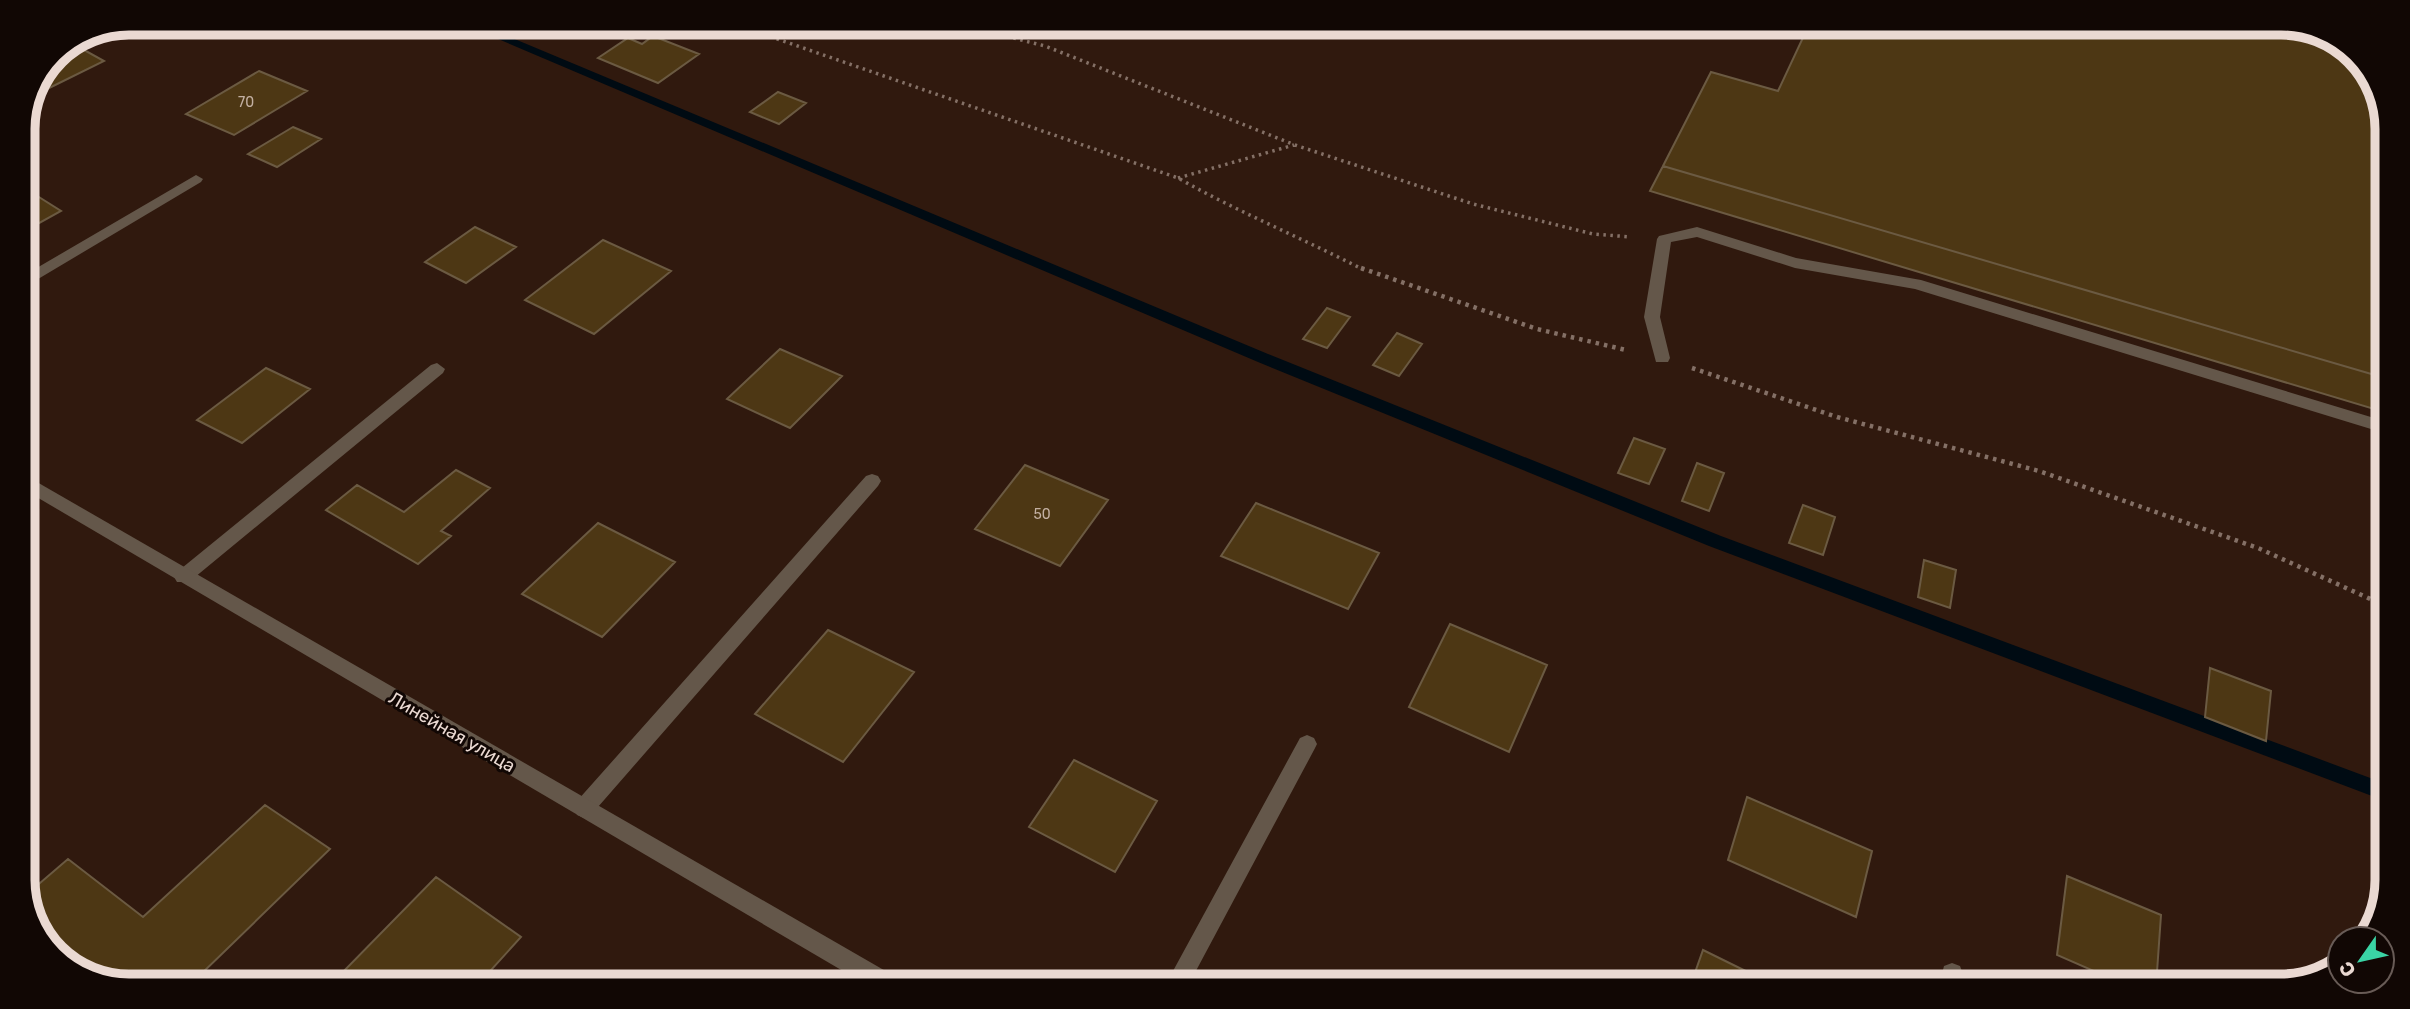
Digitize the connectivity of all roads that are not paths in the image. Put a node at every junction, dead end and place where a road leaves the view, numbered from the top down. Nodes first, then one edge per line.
1 (196, 179) dead end
2 (35, 276) edge
3 (1662, 358) road end
4 (437, 369) dead end
5 (2375, 424) edge
6 (872, 481) dead end
7 (35, 488) edge
8 (183, 576) junction
9 (1307, 744) dead end
10 (584, 808) junction
11 (869, 974) edge
12 (1182, 974) edge

1 - 2 street
3 - 5 street
4 - 8 street
6 - 10 street
7 - 8 street, Линейная улица
8 - 10 street, Линейная улица
9 - 12 street
10 - 11 street, Линейная улица

